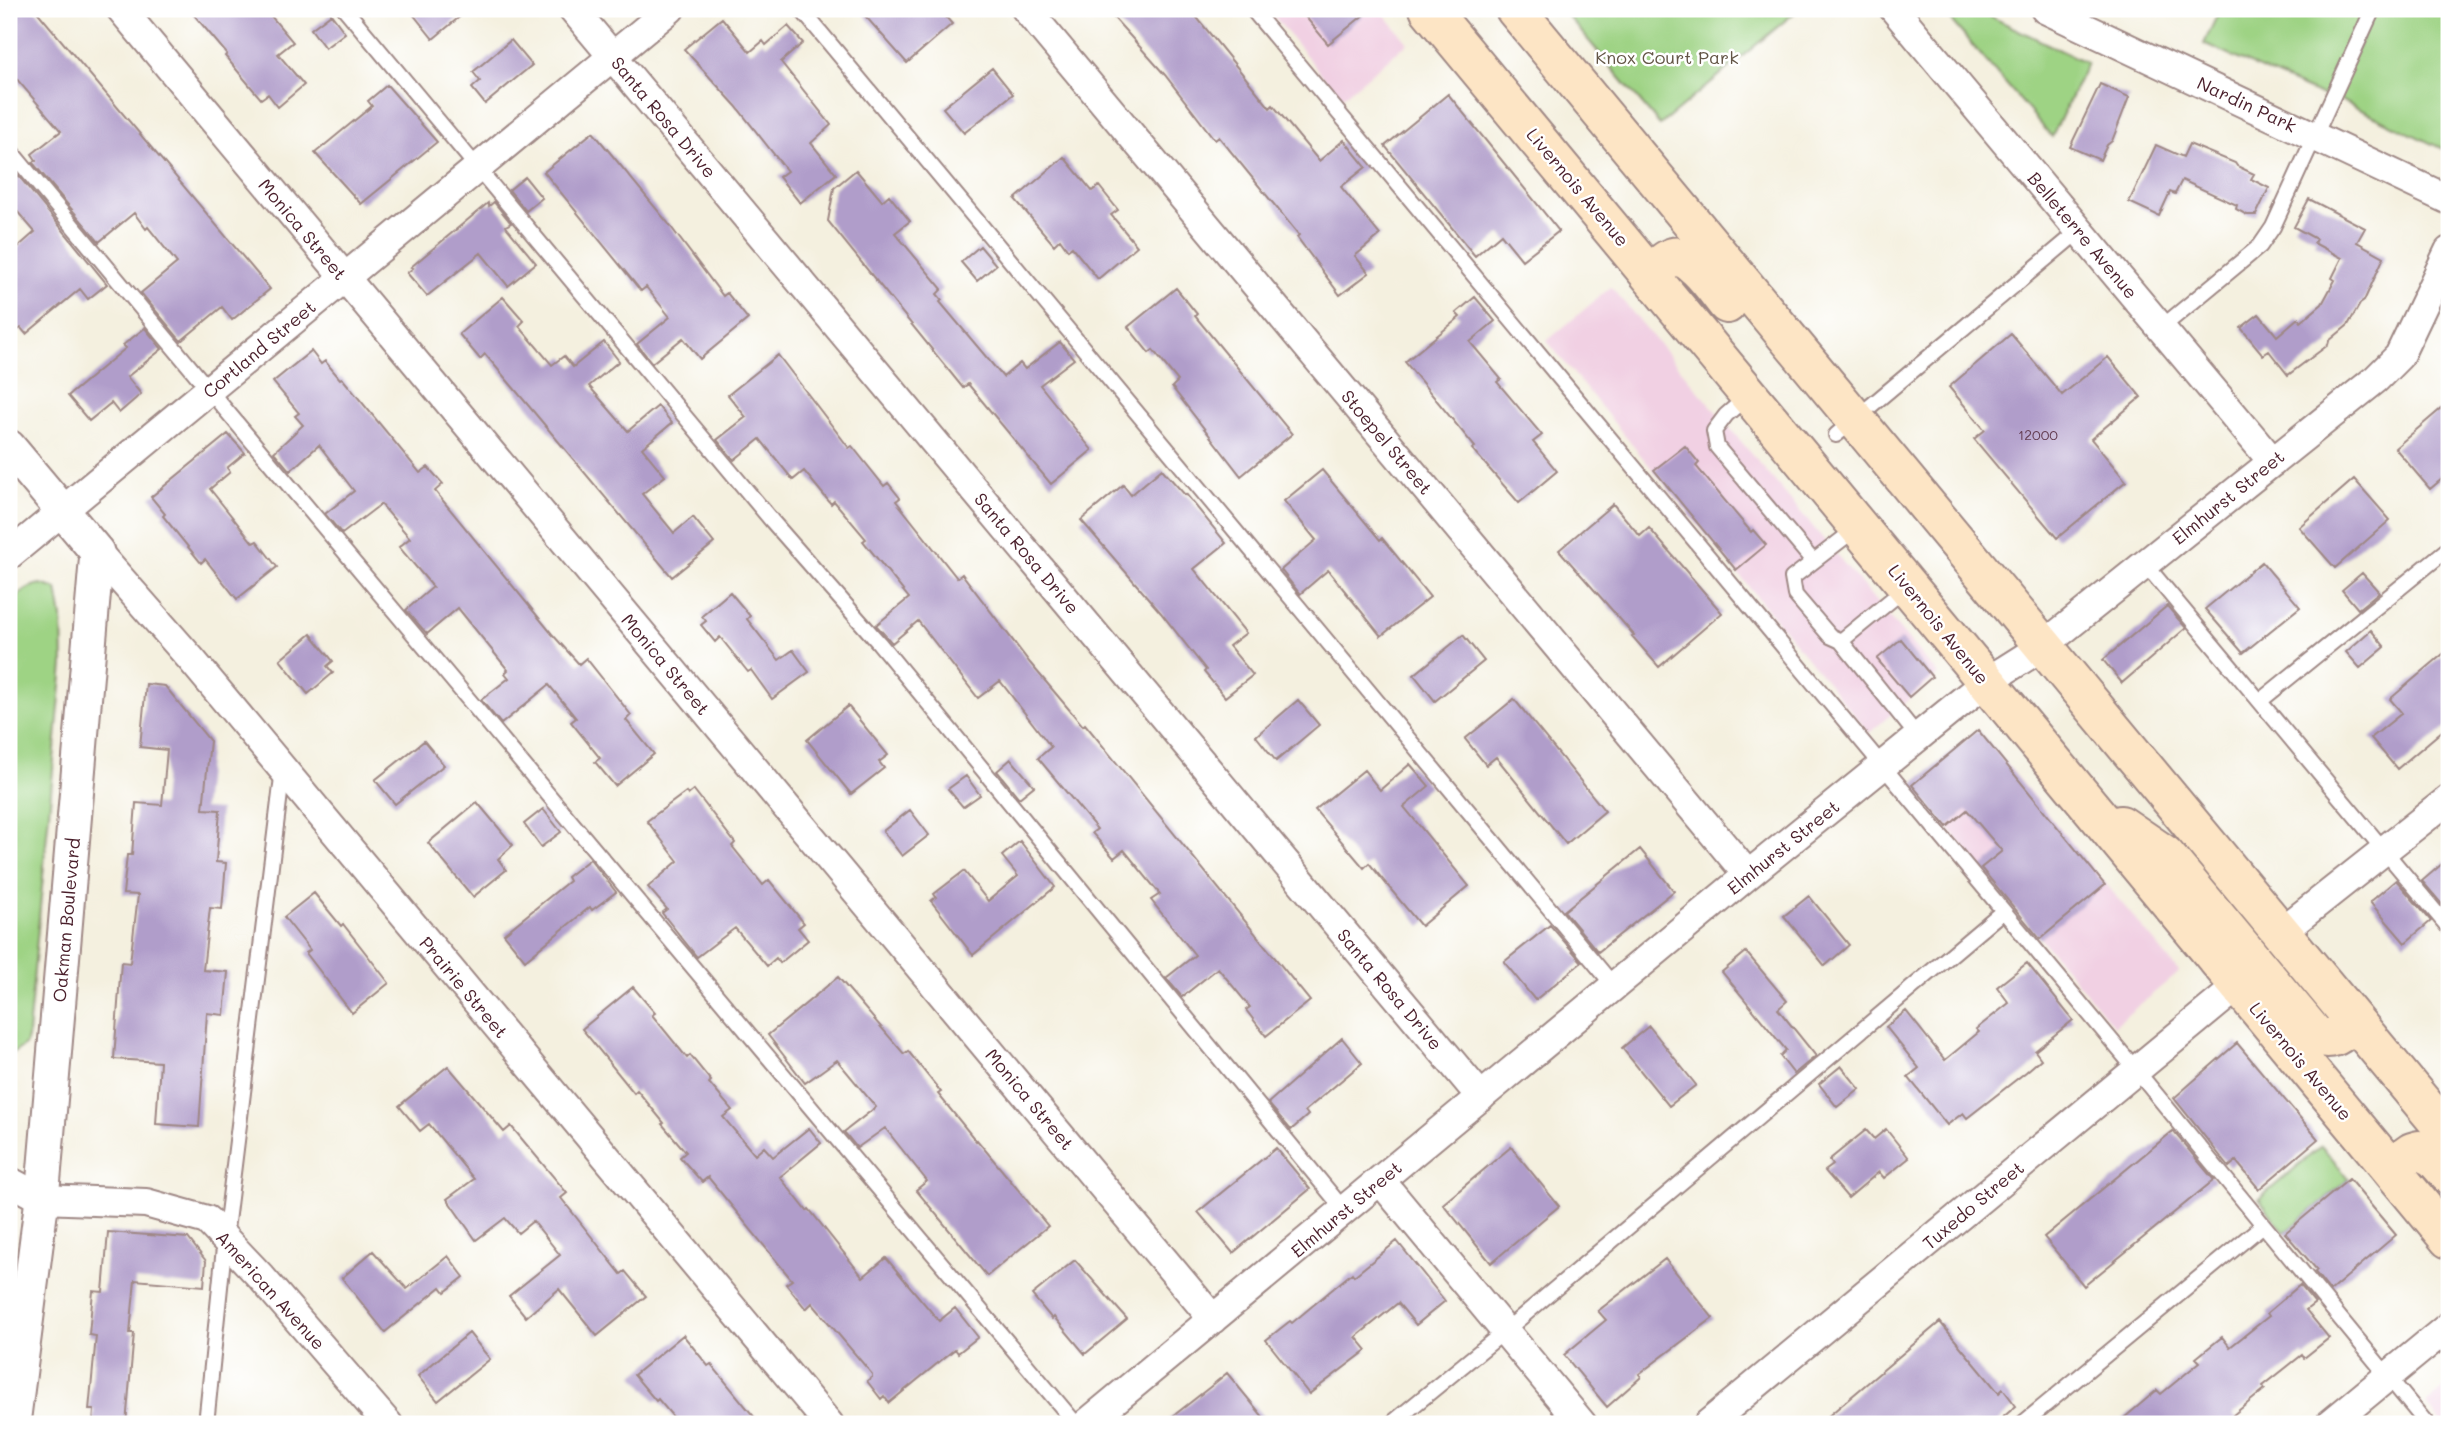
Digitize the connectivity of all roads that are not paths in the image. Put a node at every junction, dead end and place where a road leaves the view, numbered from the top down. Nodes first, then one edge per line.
1 (121, 9) edge
2 (345, 9) edge
3 (573, 9) edge
4 (670, 9) edge
5 (801, 9) edge
6 (1026, 9) edge
7 (1252, 9) edge
8 (1429, 9) edge
9 (1515, 9) edge
10 (1894, 9) edge
11 (2045, 9) edge
12 (2373, 9) edge
13 (613, 56) junction
14 (2315, 136) junction
15 (9, 149) edge
16 (477, 168) junction
17 (2449, 200) edge
18 (2079, 231) junction
19 (2449, 251) edge
20 (1651, 274) junction
21 (344, 278) junction
22 (2161, 328) junction
23 (209, 390) junction
24 (1750, 394) junction
25 (1845, 427) junction
26 (9, 447) edge
27 (2273, 462) junction
28 (62, 511) junction
29 (1859, 526) junction
30 (2449, 548) edge
31 (97, 551) junction
32 (9, 555) edge
33 (1812, 561) junction
34 (2145, 564) junction
35 (1909, 586) junction
36 (1841, 640) junction
37 (2043, 646) junction
38 (1986, 682) junction
39 (2260, 701) junction
40 (1918, 737) junction
41 (1883, 766) junction
42 (283, 769) junction
43 (2081, 797) junction
44 (2449, 799) edge
45 (2385, 850) junction
46 (1748, 875) junction
47 (2003, 911) junction
48 (2449, 928) edge
49 (2281, 932) junction
50 (1614, 986) junction
51 (2238, 986) junction
52 (2355, 1022) junction
53 (2136, 1070) junction
54 (1481, 1097) junction
55 (2449, 1135) edge
56 (2391, 1167) junction
57 (2449, 1175) edge
58 (1380, 1180) junction
59 (9, 1181) edge
60 (43, 1199) junction
61 (1344, 1210) junction
62 (2263, 1225) junction
63 (225, 1238) junction
64 (2449, 1239) edge
65 (1213, 1319) junction
66 (2449, 1326) edge
67 (1505, 1331) junction
68 (2387, 1377) junction
69 (13, 1424) edge
70 (206, 1424) edge
71 (388, 1424) edge
72 (829, 1424) edge
73 (1076, 1424) edge
74 (1086, 1424) edge
75 (1391, 1424) edge
76 (1582, 1424) edge
77 (1708, 1424) edge
78 (2022, 1424) edge
79 (2330, 1424) edge
80 (2427, 1424) edge

1 - 21 street, Monica Street
2 - 16 lane
3 - 13 street, Santa Rosa Drive
4 - 13 street, Cortland Street
5 - 50 lane
6 - 46 street, Stoepel Street
7 - 41 lane
8 - 20 main road, Livernois Avenue
9 - 25 main road
10 - 18 street, Belleterre Avenue
11 - 14 street, Nardin Park
12 - 14 lane
13 - 16 street, Cortland Street
13 - 54 street, Santa Rosa Drive
14 - 17 street, Nardin Park
14 - 22 lane
15 - 23 lane
16 - 21 street, Cortland Street
16 - 61 lane
18 - 22 street, Belleterre Avenue
18 - 25 lane
19 - 27 street, Elmhurst Street
20 - 24 main road, Livernois Avenue
20 - 25 main road
21 - 23 street, Cortland Street
21 - 65 street, Monica Street
22 - 27 street, Belleterre Avenue
23 - 28 street, Cortland Street
23 - 73 lane
24 - 29 main road, Livernois Avenue
24 - 33 lane
25 - 37 main road
26 - 28 street
27 - 34 street, Elmhurst Street
28 - 31 street
28 - 32 street, Cortland Street
29 - 33 lane
29 - 35 main road, Livernois Avenue
30 - 39 lane
31 - 42 street, Prairie Street
31 - 60 street, Oakman Boulevard
33 - 36 lane
34 - 37 street, Elmhurst Street
34 - 39 lane
35 - 36 lane
35 - 38 main road, Livernois Avenue
36 - 40 lane
37 - 38 street, Elmhurst Street
37 - 49 main road
38 - 40 street, Elmhurst Street
38 - 43 main road, Livernois Avenue
39 - 45 lane
40 - 41 street, Elmhurst Street
41 - 46 street, Elmhurst Street
41 - 47 lane
42 - 63 lane
42 - 72 street, Prairie Street
43 - 51 main road, Livernois Avenue
43 - 52 main road
44 - 45 street
45 - 48 lane
45 - 49 street
46 - 50 street, Elmhurst Street
47 - 53 lane
47 - 67 lane
49 - 52 main road
50 - 54 street, Elmhurst Street
51 - 53 street, Tuxedo Street
51 - 56 main road, Livernois Avenue
52 - 55 main road
53 - 62 lane
53 - 77 street, Tuxedo Street
54 - 58 street, Elmhurst Street
56 - 57 main road
56 - 64 main road, Livernois Avenue
58 - 61 street, Elmhurst Street
58 - 67 street
59 - 60 street
60 - 63 street, American Avenue
60 - 69 street, Oakman Boulevard
61 - 65 street, Elmhurst Street
62 - 68 lane
62 - 78 lane
63 - 70 lane
63 - 71 street, American Avenue
65 - 74 street, Elmhurst Street
66 - 68 street
67 - 75 lane
67 - 76 street
68 - 79 street
68 - 80 lane

